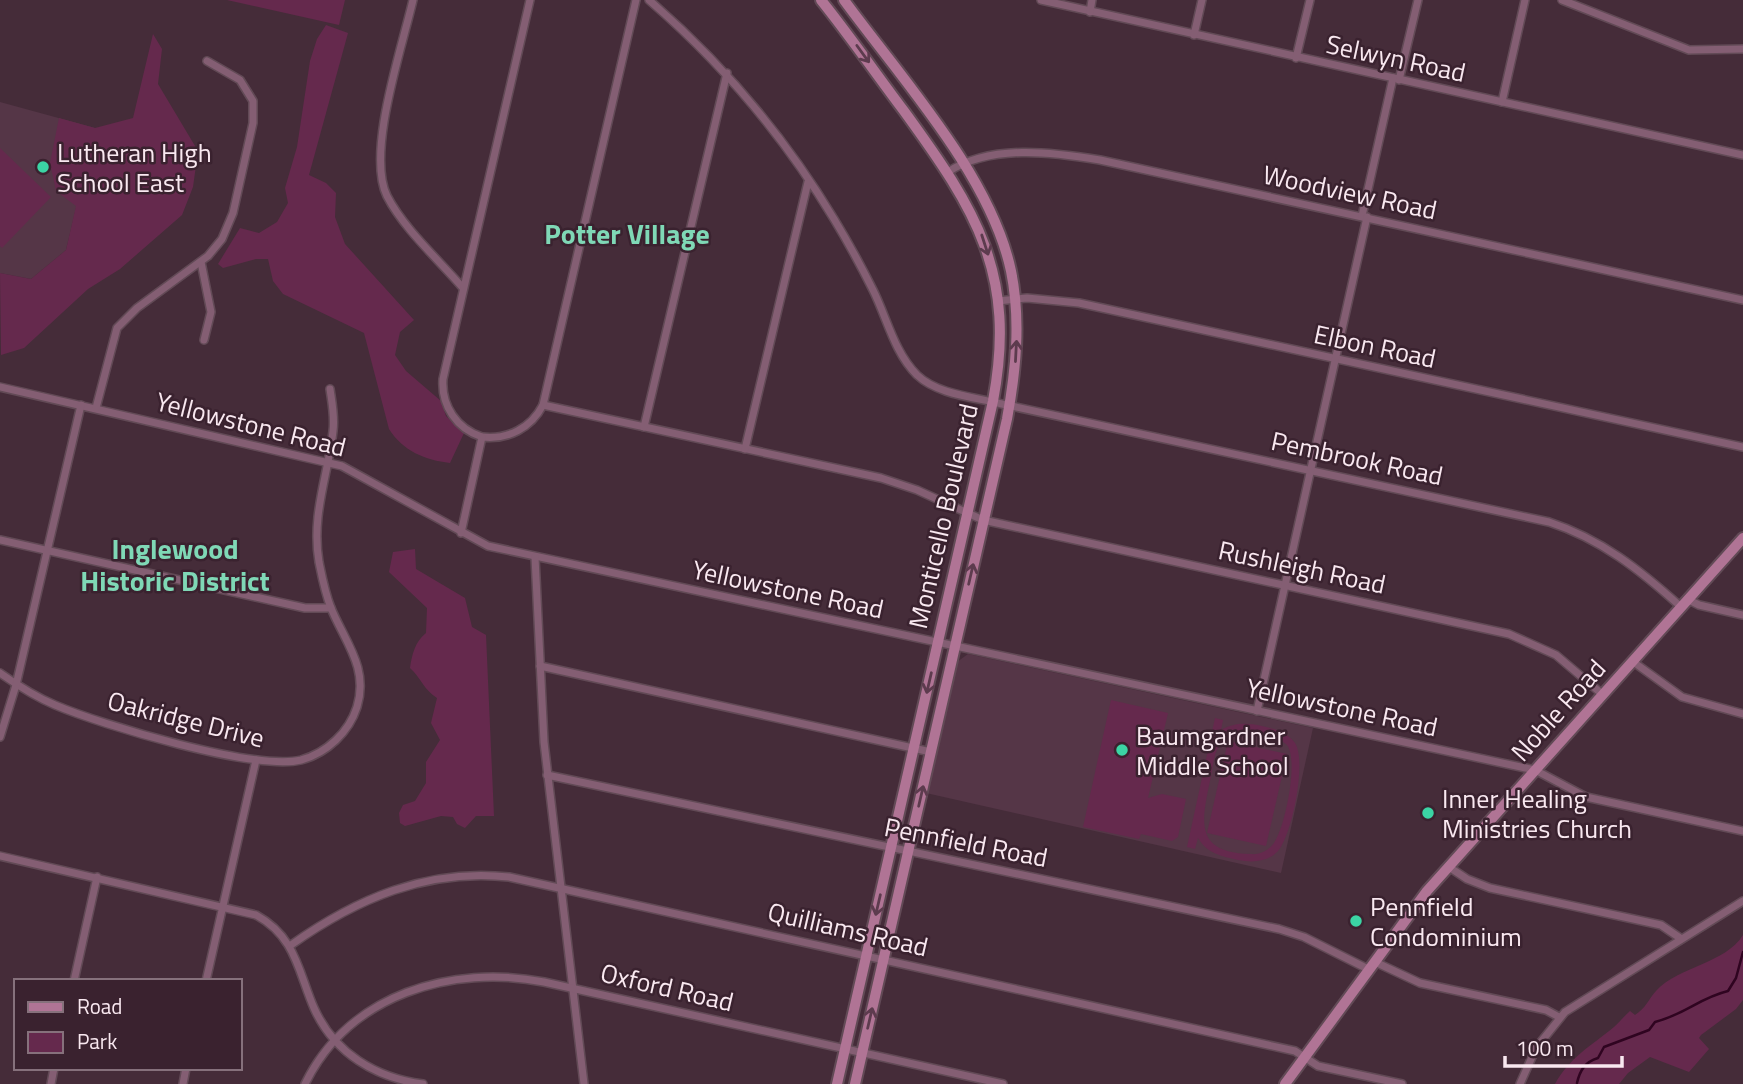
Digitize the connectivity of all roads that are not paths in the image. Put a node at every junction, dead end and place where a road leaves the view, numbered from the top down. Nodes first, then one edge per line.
1 (413, 0) edge
2 (530, 0) edge
3 (636, 0) edge
4 (649, 0) edge
5 (844, 0) edge
6 (1041, 0) edge
7 (1093, 0) edge
8 (1202, 0) edge
9 (1310, 0) edge
10 (1418, 0) edge
11 (1525, 0) edge
12 (1562, 0) edge
13 (827, 2) edge
14 (1090, 12) junction
15 (1194, 35) junction
16 (1743, 50) edge
17 (1296, 58) junction
18 (207, 61) dead end
19 (727, 74) junction
20 (1396, 79) junction
21 (1502, 102) junction
22 (1743, 155) edge
23 (963, 162) junction
24 (948, 172) junction
25 (808, 182) junction
26 (1364, 217) junction
27 (201, 262) junction
28 (463, 288) junction
29 (1014, 298) junction
30 (997, 300) junction
31 (1743, 300) edge
32 (204, 340) dead end
33 (1336, 359) junction
34 (0, 387) edge
35 (330, 389) dead end
36 (1001, 403) junction
37 (81, 405) junction
38 (543, 405) junction
39 (96, 408) junction
40 (644, 427) junction
41 (482, 437) junction
42 (1743, 447) edge
43 (745, 449) junction
44 (326, 461) junction
45 (1311, 470) junction
46 (975, 517) junction
47 (461, 533) junction
48 (1743, 538) edge
49 (0, 540) edge
50 (47, 549) junction
51 (535, 556) junction
52 (1285, 585) junction
53 (1684, 603) junction
54 (331, 608) junction
55 (1743, 615) edge
56 (938, 642) junction
57 (955, 646) junction
58 (1632, 661) junction
59 (540, 666) junction
60 (0, 673) edge
61 (16, 685) junction
62 (1602, 694) junction
63 (1257, 710) junction
64 (1743, 714) edge
65 (0, 737) edge
66 (914, 748) junction
67 (931, 752) junction
68 (256, 760) junction
69 (1535, 769) junction
70 (547, 775) junction
71 (1743, 831) edge
72 (891, 849) junction
73 (909, 849) junction
74 (0, 856) edge
75 (1448, 867) junction
76 (97, 877) junction
77 (561, 887) junction
78 (1743, 901) edge
79 (223, 906) junction
80 (1680, 938) junction
81 (291, 945) junction
82 (867, 955) junction
83 (884, 959) junction
84 (1373, 966) junction
85 (74, 979) edge
86 (206, 979) edge
87 (573, 988) junction
88 (1559, 1017) junction
89 (335, 1041) junction
90 (845, 1049) junction
91 (862, 1053) junction
92 (1307, 1058) junction
93 (400, 1082) edge
94 (305, 1084) edge
95 (424, 1084) edge
96 (584, 1084) edge
97 (837, 1084) edge
98 (855, 1084) edge
99 (1003, 1084) edge
100 (1285, 1084) edge
101 (1402, 1084) edge
102 (1520, 1084) edge

1 - 28 street
2 - 28 street
3 - 38 street
4 - 19 street, Pembrook Road
5 - 23 main road, Monticello Boulevard
6 - 14 street, Selwyn Road
7 - 14 street
8 - 15 street
9 - 17 street
10 - 20 street
11 - 21 street
12 - 16 street
13 -> 24 main road, Monticello Boulevard
14 - 15 street, Selwyn Road
15 - 17 street, Selwyn Road
17 - 20 street, Selwyn Road
18 - 27 street
19 - 25 street, Pembrook Road
19 - 40 street
20 - 21 street, Selwyn Road
20 - 26 street
21 - 22 street, Selwyn Road
23 - 24 street, Woodview Road
23 - 26 street, Woodview Road
23 - 29 main road, Monticello Boulevard
24 -> 30 main road, Monticello Boulevard
25 - 36 street, Pembrook Road
25 - 43 street
26 - 31 street, Woodview Road
26 - 33 street
27 - 32 street
27 - 39 street
28 - 41 street
29 - 30 street, Elbon Road
29 - 33 street, Elbon Road
36 -> 29 main road, Monticello Boulevard
30 - 36 main road, Monticello Boulevard
33 - 42 street, Elbon Road
33 - 45 street
34 - 37 street, Yellowstone Road
35 - 44 street, Oakridge Drive
36 - 45 street, Pembrook Road
36 - 46 main road, Monticello Boulevard
36 - 46 main road, Monticello Boulevard
37 - 39 street, Yellowstone Road
37 - 50 street
38 - 40 street, Rushleigh Road
38 - 41 street
39 - 44 street, Yellowstone Road
40 - 43 street, Rushleigh Road
41 - 47 street
43 - 46 street, Rushleigh Road
44 - 47 street, Yellowstone Road
44 - 54 street, Oakridge Drive
45 - 52 street
45 - 53 street, Pembrook Road
46 - 52 street, Rushleigh Road
46 - 56 main road, Monticello Boulevard
57 -> 46 main road, Monticello Boulevard
47 - 51 street, Yellowstone Road
48 - 53 main road, Noble Road
49 - 50 street
50 - 54 street
50 - 61 street
51 - 56 street, Yellowstone Road
51 - 59 street
52 - 62 street, Rushleigh Road
52 - 63 street
53 - 55 street
53 - 58 main road, Noble Road
54 - 68 street, Oakridge Drive
56 - 57 street, Yellowstone Road
56 -> 66 main road, Monticello Boulevard
57 - 63 street, Yellowstone Road
57 - 67 main road, Monticello Boulevard
58 - 62 main road, Noble Road
58 - 64 street
59 - 66 street
59 - 70 street
60 - 61 street, Oakridge Drive
61 - 65 street
61 - 68 street, Oakridge Drive
62 - 69 main road, Noble Road
63 - 69 street, Yellowstone Road
66 - 67 street
66 - 72 main road, Monticello Boulevard
73 -> 67 main road, Monticello Boulevard
68 - 79 street
69 - 71 street, Yellowstone Road
69 - 75 main road, Noble Road
70 - 72 street, Pennfield Road
70 - 77 street
72 - 73 street, Pennfield Road
72 -> 82 main road, Monticello Boulevard
73 - 83 main road, Monticello Boulevard
73 - 84 street, Pennfield Road
74 - 76 street
75 - 80 street
75 - 84 main road, Noble Road
76 - 79 street
76 - 85 street
77 - 81 street, Quilliams Road
77 - 82 street, Quilliams Road
77 - 87 street
78 - 80 street
79 - 81 street
79 - 86 street
80 - 88 street
81 - 89 street
82 - 83 street, Quilliams Road
82 - 90 main road, Monticello Boulevard
91 -> 83 main road, Monticello Boulevard
83 - 92 street, Quilliams Road
84 - 88 street, Pennfield Road
84 - 92 main road, Noble Road
87 - 89 street, Oxford Road
87 - 90 street, Oxford Road
87 - 96 street
88 - 102 street
89 - 93 street
89 - 94 street, Oxford Road
90 - 91 street, Oxford Road
90 - 97 main road, Monticello Boulevard
91 - 98 main road, Monticello Boulevard
91 - 99 street, Oxford Road
92 - 100 main road, Noble Road
92 - 101 street, Quilliams Road
93 - 95 street

